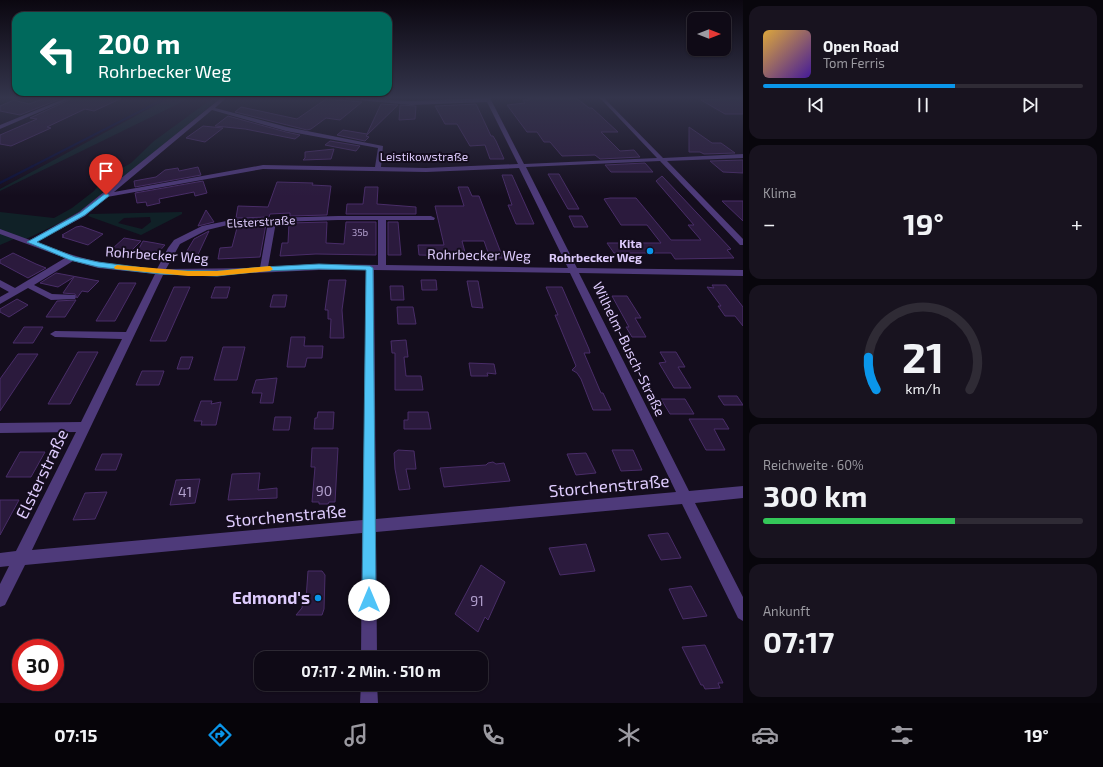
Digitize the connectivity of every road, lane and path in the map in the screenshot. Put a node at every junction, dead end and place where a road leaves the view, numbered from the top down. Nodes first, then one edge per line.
1 (183, 131) edge
2 (296, 131) edge
3 (505, 131) edge
4 (634, 131) edge
5 (743, 156) edge
6 (662, 160) junction
7 (522, 166) junction
8 (378, 168) junction
9 (106, 195) junction
10 (382, 218) junction
11 (431, 218) dead end
12 (272, 221) junction
13 (0, 231) edge
14 (29, 241) junction
15 (743, 243) edge
16 (72, 258) junction
17 (376, 268) junction
18 (264, 269) junction
19 (575, 270) junction
20 (160, 272) junction
21 (743, 274) edge
22 (0, 283) edge
23 (28, 284) junction
24 (16, 292) junction
25 (72, 297) dead end
26 (0, 301) edge
27 (55, 334) dead end
28 (128, 336) junction
29 (84, 427) junction
30 (0, 428) edge
31 (743, 492) edge
32 (685, 497) junction
33 (369, 527) junction
34 (21, 558) junction
35 (0, 560) edge
36 (0, 600) edge
37 (743, 613) edge
38 (369, 651) edge
39 (369, 691) edge
40 (369, 703) edge

1 - 9 street
2 - 8 street
3 - 7 street, Wilhelm-Busch-Straße
4 - 6 street
5 - 6 street, Leistikowstraße
6 - 7 street, Leistikowstraße
6 - 15 street
7 - 8 street, Leistikowstraße
7 - 19 street, Wilhelm-Busch-Straße
8 - 9 street, Leistikowstraße
9 - 14 street
10 - 11 street, Elsterstraße
10 - 12 street, Elsterstraße
10 - 17 street
12 - 18 street
12 - 20 street, Elsterstraße
13 - 14 street, Rohrbecker Weg
14 - 16 street, Rohrbecker Weg
16 - 20 street, Rohrbecker Weg
16 - 23 street
17 - 18 street, Rohrbecker Weg
17 - 19 street, Rohrbecker Weg
17 - 33 street
18 - 20 street, Rohrbecker Weg
19 - 21 street, Rohrbecker Weg
19 - 32 street, Wilhelm-Busch-Straße
20 - 28 street, Elsterstraße
22 - 24 street
23 - 24 street
23 - 25 street
24 - 26 street
27 - 28 street
28 - 29 street, Elsterstraße
29 - 30 street, Elsterstraße
29 - 34 street, Elsterstraße
31 - 32 street, Storchenstraße
32 - 33 street, Storchenstraße
32 - 37 street, Wilhelm-Busch-Straße
33 - 34 street, Storchenstraße
33 - 38 street
34 - 35 street, Storchenstraße
34 - 36 street, Elsterstraße
39 - 40 street

